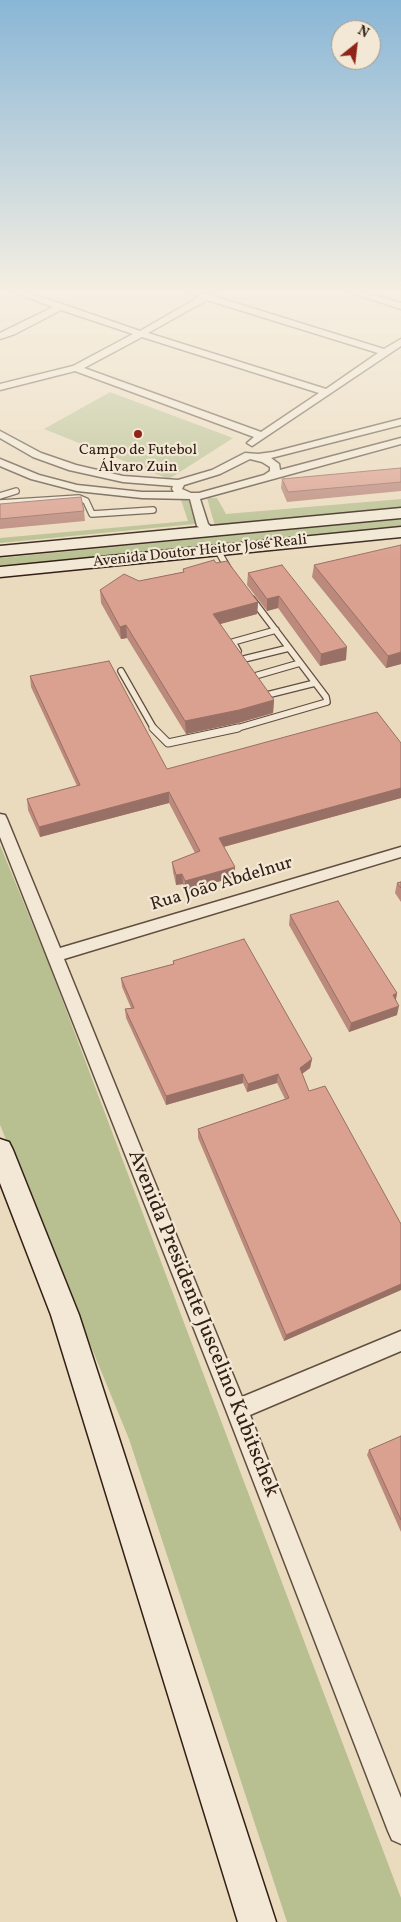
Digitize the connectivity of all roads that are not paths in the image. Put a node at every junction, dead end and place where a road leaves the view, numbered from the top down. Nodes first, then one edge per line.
1 (24, 382) edge
2 (113, 382) edge
3 (293, 382) edge
4 (342, 382) edge
5 (0, 388) edge
6 (326, 392) junction
7 (401, 422) edge
8 (0, 434) edge
9 (261, 436) junction
10 (401, 441) edge
11 (255, 456) junction
12 (0, 462) edge
13 (268, 477) junction
14 (180, 483) junction
15 (16, 491) dead end
16 (0, 496) edge
17 (190, 496) junction
18 (0, 503) edge
19 (153, 510) dead end
20 (401, 514) edge
21 (212, 532) junction
22 (401, 532) edge
23 (148, 538) junction
24 (0, 551) edge
25 (218, 551) junction
26 (154, 556) junction
27 (0, 572) edge
28 (234, 576) edge
29 (246, 591) edge
30 (276, 630) junction
31 (290, 648) junction
32 (300, 663) junction
33 (249, 668) junction
34 (121, 671) dead end
35 (259, 682) edge
36 (315, 683) junction
37 (263, 688) edge
38 (275, 707) edge
39 (280, 715) junction
40 (0, 820) edge
41 (401, 852) edge
42 (55, 956) junction
43 (0, 1150) edge
44 (401, 1341) edge
45 (237, 1410) junction
46 (401, 1830) edge
47 (256, 1922) edge

1 - 5 street
2 - 9 street
3 - 6 street
4 - 6 street
6 - 9 street
7 - 11 street
8 - 14 street
9 - 11 street
10 - 13 street
11 - 13 street
11 - 14 street
12 - 17 street
13 - 17 street
14 - 17 street
15 - 16 lane
17 - 21 street
18 - 19 lane
20 - 21 main road, Avenida Doutor Heitor José Reali
21 - 23 main road, Avenida Doutor Heitor José Reali
21 - 25 main road
22 - 25 main road, Avenida Doutor Heitor José Reali
23 - 24 main road, Avenida Doutor Heitor José Reali
23 - 26 main road
25 - 26 main road, Avenida Doutor Heitor José Reali
25 - 28 lane
26 - 27 main road, Avenida Doutor Heitor José Reali
29 - 30 lane
30 - 31 lane
30 - 33 lane
31 - 32 lane
31 - 33 lane
32 - 33 lane
32 - 36 lane
33 - 35 lane
34 - 39 lane
36 - 37 lane
36 - 39 lane
38 - 39 lane
40 - 42 street, Avenida Presidente Juscelino Kubitschek
41 - 42 street, Rua João Abdelnur
42 - 45 street, Avenida Presidente Juscelino Kubitschek
43 - 47 main road
44 - 45 street
45 - 46 street, Avenida Presidente Juscelino Kubitschek

